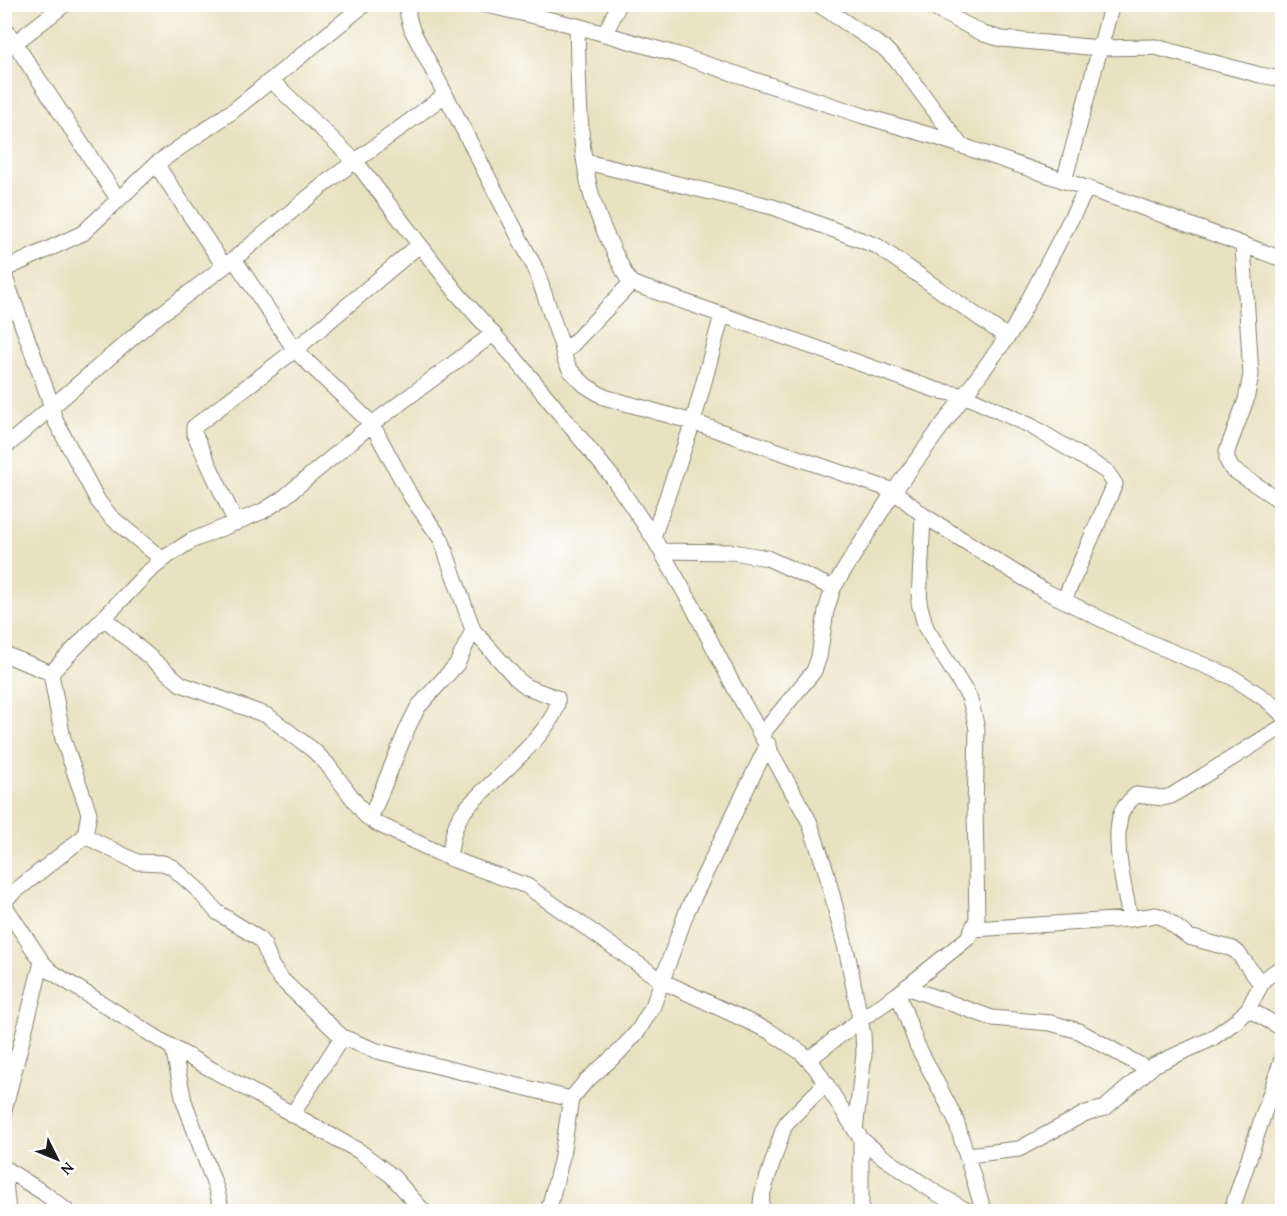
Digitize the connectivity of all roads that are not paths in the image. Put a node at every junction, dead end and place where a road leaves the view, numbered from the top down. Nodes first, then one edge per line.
1 (65, 4) edge
2 (365, 4) edge
3 (408, 4) edge
4 (482, 4) edge
5 (620, 4) edge
6 (818, 4) edge
7 (926, 4) edge
8 (1112, 4) edge
9 (577, 26) junction
10 (4, 27) edge
11 (605, 34) junction
12 (15, 42) junction
13 (1099, 48) junction
14 (1282, 79) edge
15 (272, 81) junction
16 (445, 95) junction
17 (961, 146) junction
18 (356, 162) junction
19 (585, 162) junction
20 (156, 164) junction
21 (1064, 181) junction
22 (1087, 188) junction
23 (118, 199) junction
24 (420, 245) junction
25 (1243, 246) junction
26 (1282, 259) edge
27 (229, 263) junction
28 (4, 266) edge
29 (4, 275) edge
30 (631, 283) junction
31 (722, 315) junction
32 (493, 334) junction
33 (1007, 337) junction
34 (295, 350) junction
35 (564, 353) junction
36 (966, 396) junction
37 (52, 408) junction
38 (693, 422) junction
39 (372, 424) junction
40 (4, 448) edge
41 (894, 491) junction
42 (1282, 502) edge
43 (923, 515) junction
44 (237, 523) junction
45 (653, 537) junction
46 (661, 551) junction
47 (163, 560) junction
48 (833, 588) junction
49 (1064, 600) junction
50 (104, 618) junction
51 (473, 630) junction
52 (4, 654) edge
53 (51, 673) junction
54 (1282, 714) edge
55 (1282, 727) edge
56 (765, 739) junction
57 (370, 819) junction
58 (85, 836) junction
59 (449, 858) junction
60 (4, 902) edge
61 (1130, 919) junction
62 (974, 929) junction
63 (42, 962) junction
64 (1282, 967) edge
65 (662, 981) junction
66 (1261, 984) junction
67 (902, 990) junction
68 (1248, 1009) junction
69 (860, 1020) junction
70 (1282, 1028) edge
71 (342, 1037) junction
72 (173, 1048) junction
73 (809, 1059) junction
74 (1282, 1059) edge
75 (1147, 1069) junction
76 (826, 1083) junction
77 (572, 1099) junction
78 (4, 1110) edge
79 (292, 1115) junction
80 (858, 1134) junction
81 (968, 1155) junction
82 (4, 1170) edge
83 (550, 1211) edge
84 (8, 1212) edge
85 (68, 1212) edge
86 (222, 1212) edge
87 (423, 1212) edge
88 (760, 1212) edge
89 (861, 1212) edge
90 (969, 1212) edge
91 (984, 1212) edge
92 (1231, 1212) edge

1 - 12 street
2 - 15 street
3 - 16 street
4 - 9 street
5 - 11 street
6 - 17 street
7 - 13 street
8 - 13 street
9 - 11 street
9 - 19 street
10 - 12 street
11 - 17 street
12 - 23 street
13 - 14 street
13 - 21 street
15 - 18 street
15 - 20 street
16 - 18 street
16 - 35 street
17 - 21 street
18 - 24 street
18 - 27 street
19 - 30 street
19 - 33 street
20 - 23 street
20 - 27 street
21 - 22 street
22 - 25 street
22 - 33 street
23 - 28 street
24 - 32 street
24 - 34 street
25 - 26 street
25 - 42 street
27 - 34 street
27 - 37 street
29 - 37 street
30 - 31 street
30 - 35 street
31 - 36 street
31 - 38 street
32 - 39 street
32 - 45 street
33 - 36 street
34 - 39 street
34 - 44 street
35 - 38 street
36 - 41 street
36 - 49 street
37 - 40 street
37 - 47 street
38 - 41 street
38 - 45 street
39 - 44 street
39 - 51 street
41 - 43 street
41 - 48 street
43 - 49 street
43 - 62 street
44 - 47 street
45 - 46 street
46 - 48 street
46 - 56 street
47 - 50 street
48 - 56 street
49 - 54 street
50 - 53 street
50 - 57 street
51 - 57 street
51 - 59 street
52 - 53 street
53 - 58 street
55 - 61 street
56 - 65 street
56 - 69 street
57 - 59 street
58 - 60 street
58 - 71 street
59 - 65 street
60 - 63 street
61 - 62 street
61 - 66 street
62 - 67 street
63 - 72 street
63 - 78 street
64 - 66 street
65 - 73 street
65 - 77 street
66 - 68 street
67 - 69 street
67 - 75 street
67 - 81 street
68 - 70 street
68 - 75 street
69 - 73 street
69 - 80 street
71 - 77 street
71 - 79 street
72 - 79 street
72 - 86 street
73 - 76 street
74 - 92 street
75 - 81 street
76 - 80 street
76 - 88 street
77 - 83 street
79 - 87 street
80 - 89 street
80 - 90 street
81 - 91 street
82 - 84 street
82 - 85 street

